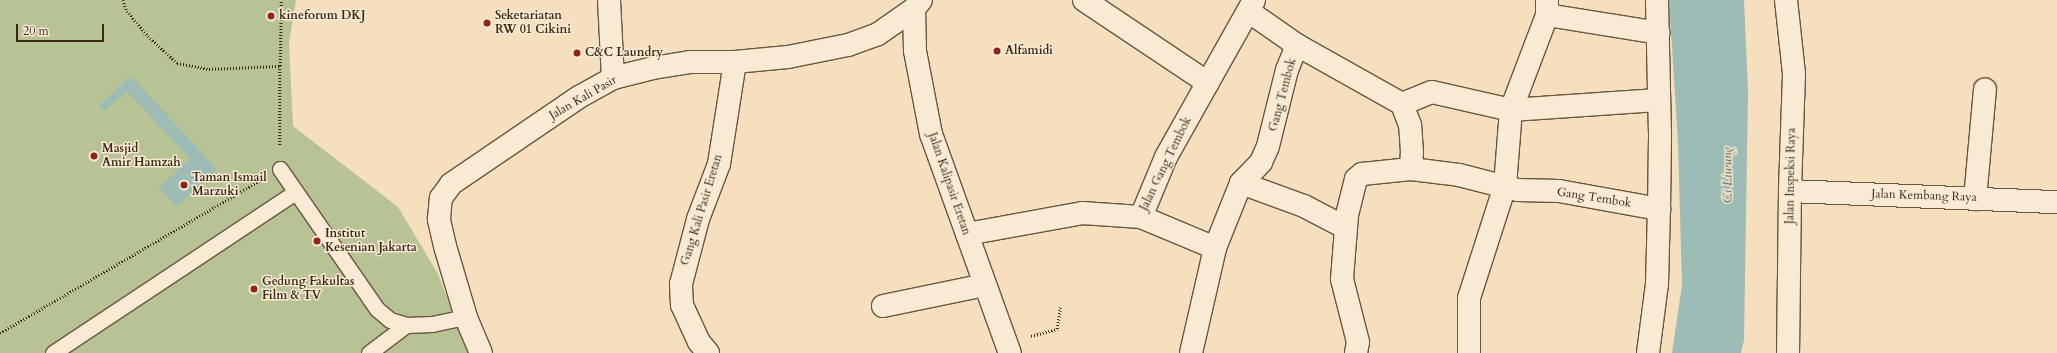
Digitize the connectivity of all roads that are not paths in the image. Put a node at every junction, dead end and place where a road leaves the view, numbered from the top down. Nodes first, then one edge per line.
1 (610, 0) edge
2 (1084, 0) edge
3 (1657, 0) edge
4 (1786, 0) edge
5 (918, 4) edge
6 (1251, 6) edge
7 (1547, 7) edge
8 (1659, 33) junction
9 (1297, 45) junction
10 (734, 62) junction
11 (613, 78) junction
12 (1208, 83) junction
13 (1985, 89) dead end
14 (1658, 100) junction
15 (1402, 104) junction
16 (1511, 110) junction
17 (280, 169) road end
18 (1411, 169) junction
19 (1241, 182) junction
20 (1505, 186) junction
21 (1790, 191) junction
22 (295, 192) junction
23 (1975, 199) junction
24 (2057, 202) edge
25 (1659, 209) junction
26 (1140, 217) junction
27 (1346, 228) junction
28 (967, 234) junction
29 (1215, 248) junction
30 (985, 286) junction
31 (883, 306) dead end
32 (466, 317) junction
33 (406, 325) junction
34 (1008, 348) edge
35 (1473, 352) edge
36 (53, 353) edge
37 (369, 353) edge
38 (482, 353) edge
39 (708, 353) edge
40 (1191, 353) edge
41 (1356, 353) edge
42 (1648, 353) edge
43 (1788, 353) edge

1 - 11 street
2 - 12 street
3 - 8 street
4 - 21 street, Jalan Inspeksi Raya
5 - 10 street, Jalan Kali Pasir
5 - 28 street, Jalan Kalipasir Eretan
6 - 9 street
6 - 12 street, Jalan Gang Tembok
7 - 8 street
7 - 16 street
8 - 14 street
9 - 15 street, Gang Tembok
9 - 19 street, Gang Tembok
10 - 11 street, Jalan Kali Pasir
10 - 39 street, Gang Kali Pasir Eretan
11 - 32 street, Jalan Kali Pasir
12 - 26 street, Jalan Gang Tembok
13 - 23 street
14 - 16 street
14 - 25 street
15 - 16 street
15 - 18 street
16 - 20 street
17 - 22 lane
18 - 20 street, Gang Tembok
18 - 27 street, Gang Tembok
19 - 27 street
19 - 29 street, Gang Tembok
20 - 25 street, Gang Tembok
20 - 35 street
21 - 23 street, Jalan Kembang Raya
21 - 43 street, Jalan Inspeksi Raya
22 - 33 lane
22 - 36 lane
23 - 24 street, Jalan Kembang Raya
25 - 42 street
26 - 28 street, Jalan Gang Tembok
26 - 29 street
27 - 41 street, Gang Tembok
28 - 30 street, Jalan Kalipasir Eretan
29 - 40 street, Gang Tembok
30 - 31 street
30 - 34 street, Jalan Kalipasir Eretan
32 - 33 lane
32 - 38 street, Jalan Kali Pasir
33 - 37 lane

